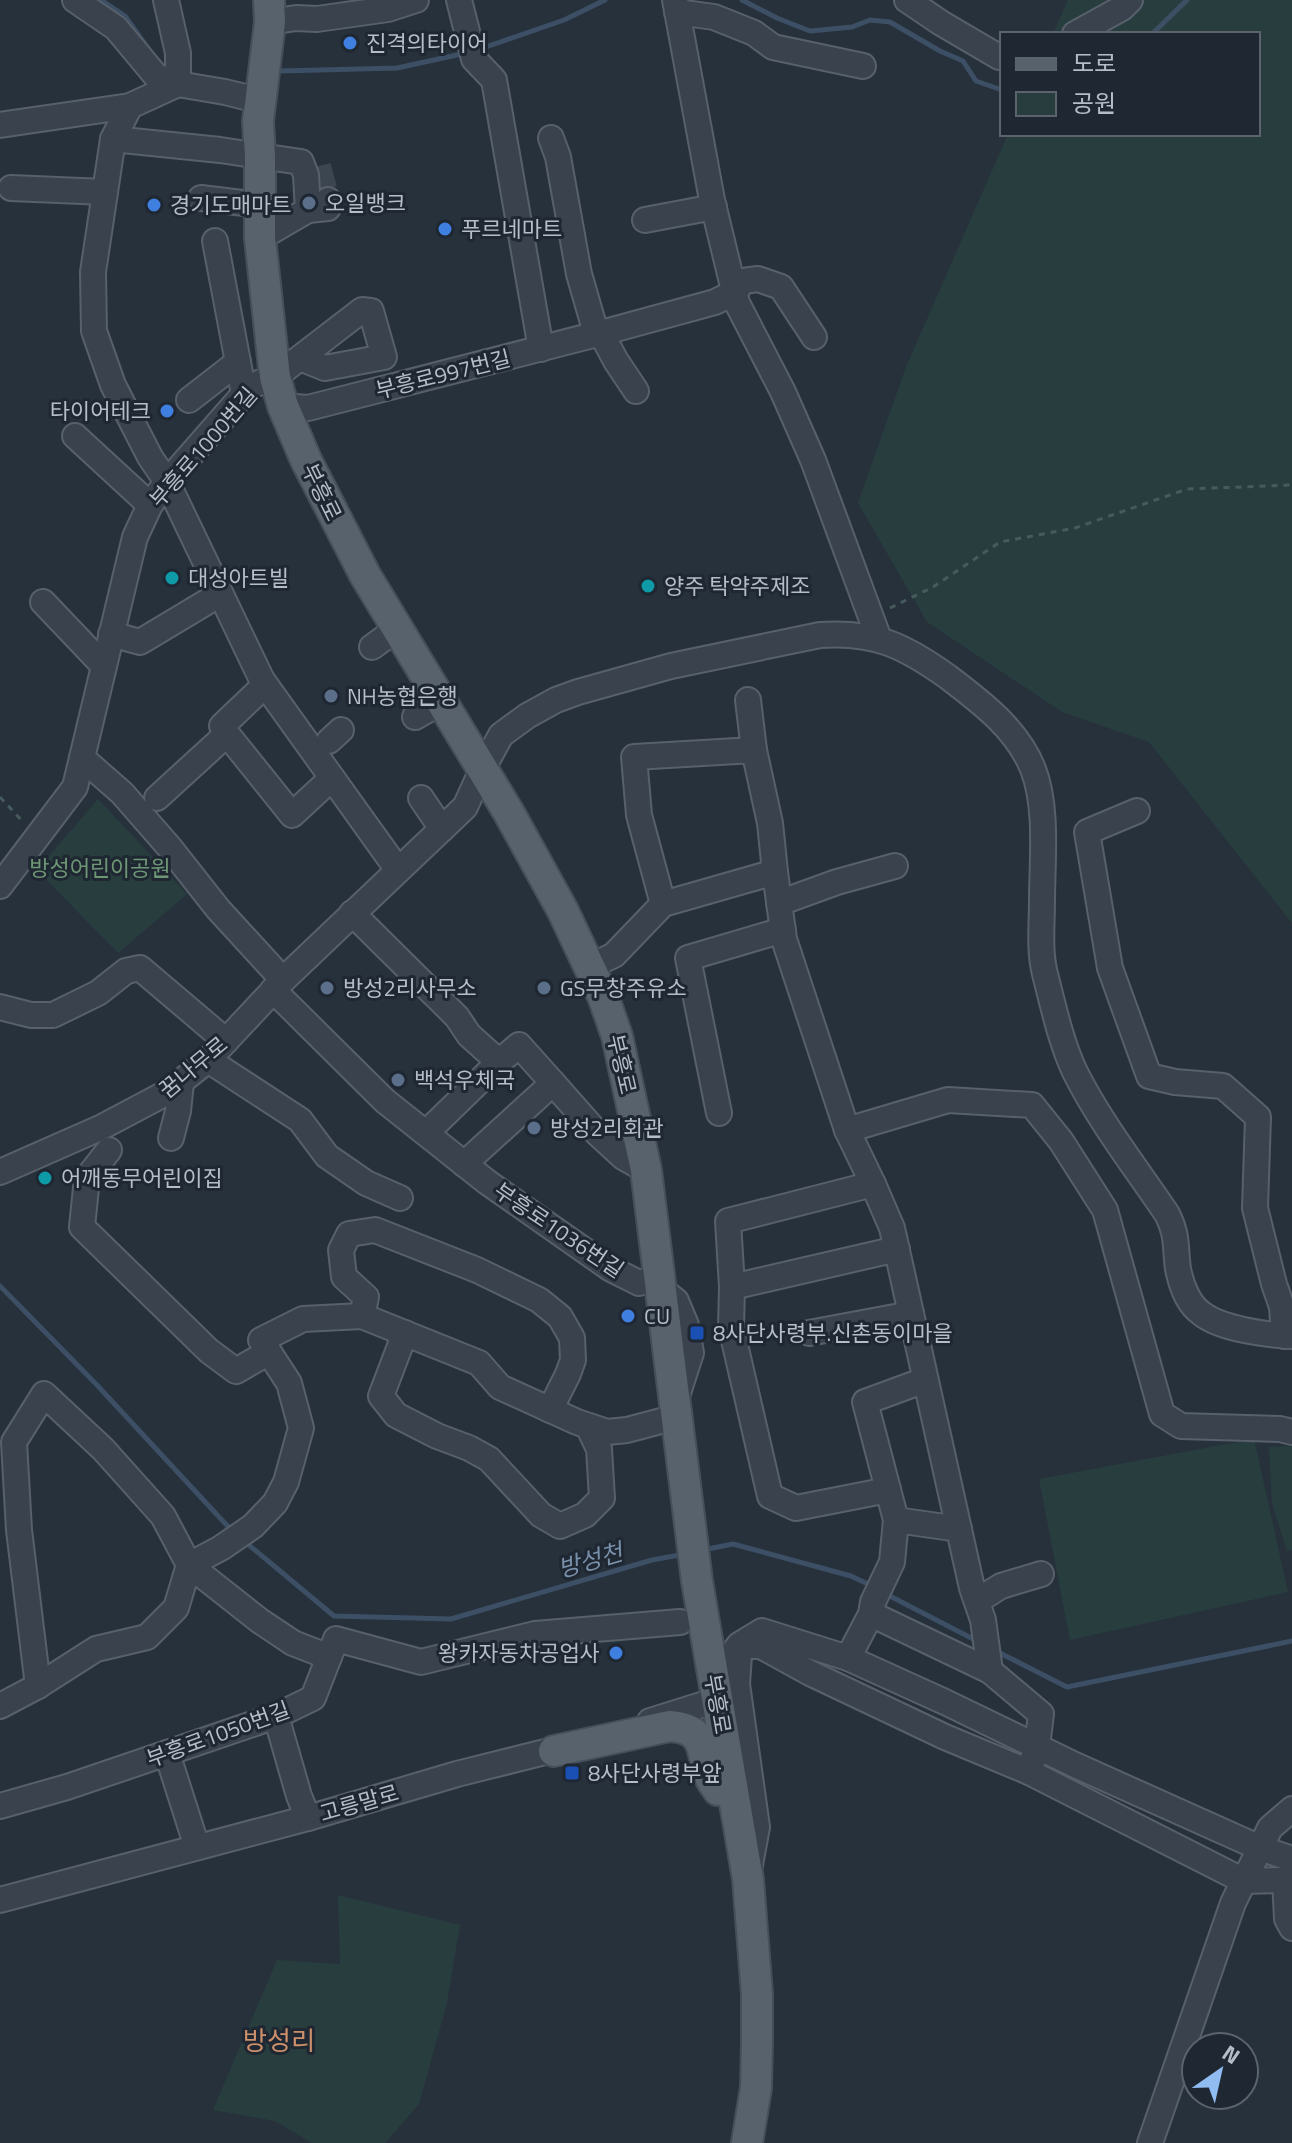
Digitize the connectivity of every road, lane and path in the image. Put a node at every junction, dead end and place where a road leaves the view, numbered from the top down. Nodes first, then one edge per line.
1 (75, 0) edge
2 (166, 0) edge
3 (416, 0) edge
4 (459, 0) edge
5 (907, 0) edge
6 (1130, 0) edge
7 (676, 6) edge
8 (270, 11) edge
9 (1079, 32) edge
10 (1000, 57) edge
11 (863, 66) dead end
12 (178, 84) junction
13 (262, 101) junction
14 (130, 106) junction
15 (0, 125) edge
16 (551, 138) dead end
17 (113, 139) junction
18 (260, 156) junction
19 (11, 188) dead end
20 (105, 192) junction
21 (201, 198) dead end
22 (260, 205) junction
23 (714, 207) junction
24 (645, 220) dead end
25 (260, 238) junction
26 (215, 241) dead end
27 (735, 292) junction
28 (601, 333) junction
29 (814, 337) dead end
30 (541, 349) junction
31 (300, 358) dead end
32 (238, 362) junction
33 (279, 391) junction
34 (636, 391) dead end
35 (244, 394) junction
36 (189, 400) dead end
37 (75, 436) dead end
38 (167, 482) junction
39 (1292, 485) edge
40 (150, 505) junction
41 (220, 594) junction
42 (43, 602) dead end
43 (398, 628) junction
44 (875, 628) junction
45 (111, 634) junction
46 (372, 647) dead end
47 (132, 655) dead end
48 (104, 666) junction
49 (265, 685) junction
50 (748, 700) dead end
51 (443, 701) junction
52 (415, 717) dead end
53 (227, 734) junction
54 (754, 750) junction
55 (82, 758) junction
56 (482, 770) junction
57 (332, 778) junction
58 (0, 797) edge
59 (157, 798) dead end
60 (421, 798) dead end
61 (1137, 811) dead end
62 (442, 829) junction
63 (37, 837) junction
64 (895, 866) dead end
65 (398, 870) junction
66 (775, 872) junction
67 (0, 886) edge
68 (779, 903) junction
69 (663, 904) junction
70 (352, 913) junction
71 (783, 930) junction
72 (589, 967) junction
73 (278, 985) junction
74 (0, 1007) edge
75 (226, 1041) junction
76 (208, 1060) junction
77 (499, 1062) junction
78 (181, 1082) junction
79 (553, 1083) junction
80 (719, 1113) dead end
81 (847, 1130) junction
82 (426, 1133) junction
83 (171, 1138) dead end
84 (109, 1150) dead end
85 (464, 1164) junction
86 (646, 1170) junction
87 (0, 1172) edge
88 (873, 1184) junction
89 (400, 1198) dead end
90 (897, 1249) junction
91 (660, 1283) junction
92 (732, 1287) junction
93 (911, 1314) junction
94 (362, 1316) junction
95 (405, 1333) junction
96 (809, 1333) dead end
97 (1288, 1336) edge
98 (269, 1352) junction
99 (925, 1380) junction
100 (550, 1410) junction
101 (675, 1411) junction
102 (588, 1426) junction
103 (1292, 1432) edge
104 (888, 1490) junction
105 (896, 1520) junction
106 (959, 1529) junction
107 (189, 1565) junction
108 (1041, 1574) dead end
109 (872, 1608) junction
110 (980, 1611) junction
111 (680, 1622) dead end
112 (739, 1645) junction
113 (329, 1657) junction
114 (848, 1658) junction
115 (990, 1666) junction
116 (38, 1686) junction
117 (717, 1700) junction
118 (0, 1706) edge
119 (276, 1716) junction
120 (1037, 1746) junction
121 (554, 1751) junction
122 (167, 1753) junction
123 (1029, 1772) junction
124 (0, 1806) edge
125 (1292, 1809) edge
126 (308, 1818) junction
127 (738, 1820) junction
128 (197, 1847) junction
129 (1260, 1848) junction
130 (1290, 1870) edge
131 (748, 1879) junction
132 (1244, 1881) junction
133 (0, 1900) edge
134 (1292, 1928) edge
135 (747, 2143) edge
136 (1150, 2143) edge

1 - 12 street
2 - 12 street
3 - 8 street
4 - 30 street
5 - 10 street
6 - 9 street
7 - 11 street
7 - 23 street
8 - 13 main road, 부흥로
12 - 13 street
12 - 14 street
13 - 18 main road, 부흥로
14 - 15 street
14 - 17 street
16 - 28 street
17 - 18 street
17 - 20 street
18 - 22 main road, 부흥로
18 - 25 street
19 - 20 street
20 - 38 street
21 - 22 street
22 - 25 main road, 부흥로
23 - 24 street
23 - 27 street
25 - 33 main road, 부흥로
26 - 32 street
27 - 28 street, 부흥로997번길
27 - 29 street, 부흥로997번길
27 - 44 street
28 - 30 street, 부흥로997번길
28 - 34 street
30 - 33 street, 부흥로997번길
31 - 33 street, 부흥로1000번길
32 - 35 street
32 - 36 street
33 - 35 street, 부흥로1000번길
33 - 43 main road, 부흥로
35 - 38 street, 부흥로1000번길
37 - 40 street
38 - 40 street, 부흥로1000번길
38 - 41 street
39 - 44 path
40 - 45 street, 부흥로1000번길
41 - 45 street
41 - 49 street
42 - 48 street
43 - 46 street
43 - 51 main road, 부흥로
44 - 56 street, 꿈나무로
44 - 97 street, 꿈나무로
45 - 47 street
45 - 48 street, 부흥로1000번길
48 - 55 street, 부흥로1000번길
49 - 53 street
49 - 57 street
50 - 54 street
51 - 52 street
51 - 56 main road, 부흥로
53 - 57 street
53 - 59 street
54 - 66 street
54 - 69 street
55 - 63 street, 부흥로1000번길
55 - 73 street, 부흥로1036번길
56 - 62 street, 꿈나무로
56 - 72 main road, 부흥로
57 - 65 street
58 - 63 path
60 - 62 street
61 - 97 street
62 - 65 street, 꿈나무로
63 - 67 street, 부흥로1000번길
64 - 68 street
65 - 70 street, 꿈나무로
66 - 68 street
66 - 69 street
68 - 71 street
69 - 72 street
70 - 73 street, 꿈나무로
70 - 77 street
71 - 80 street
71 - 81 street
72 - 86 main road, 부흥로
73 - 75 street, 꿈나무로
73 - 82 street, 부흥로1036번길
74 - 75 street
75 - 76 street, 꿈나무로
76 - 78 street, 꿈나무로
76 - 89 street
77 - 79 street
77 - 82 street
78 - 83 street
78 - 87 street, 꿈나무로
79 - 85 street
79 - 86 street
81 - 88 street
81 - 103 street
82 - 85 street, 부흥로1036번길
84 - 98 street
85 - 91 street, 부흥로1036번길
86 - 91 main road, 부흥로
88 - 90 street
88 - 92 street
90 - 92 street
90 - 93 street
91 - 101 main road, 부흥로
92 - 104 street
93 - 96 street
93 - 99 street
94 - 95 street
94 - 98 street
94 - 100 street
95 - 100 street
95 - 102 street
98 - 107 street
99 - 104 street
99 - 106 street
100 - 102 street
101 - 102 street
101 - 117 main road, 부흥로
104 - 105 street
105 - 106 street
105 - 109 street
106 - 110 street
107 - 113 street
107 - 116 street
107 - 116 street
108 - 110 street
109 - 114 street
109 - 115 street
110 - 115 street
111 - 113 street
112 - 114 street
112 - 117 street
112 - 123 street
112 - 131 street
113 - 119 street, 부흥로1050번길
114 - 120 street
115 - 120 street
116 - 118 street
117 - 121 street, 고릉말로
117 - 127 main road, 부흥로
119 - 122 street, 부흥로1050번길
119 - 126 street
120 - 123 street
120 - 129 street
121 - 126 street, 고릉말로
121 - 127 main road
122 - 124 street, 부흥로1050번길
122 - 128 street
123 - 132 street
125 - 129 street
126 - 128 street, 고릉말로
127 - 131 main road, 부흥로
128 - 133 street, 고릉말로
129 - 130 street
129 - 132 street
130 - 132 street
130 - 134 street
131 - 135 main road, 부흥로
132 - 136 street

